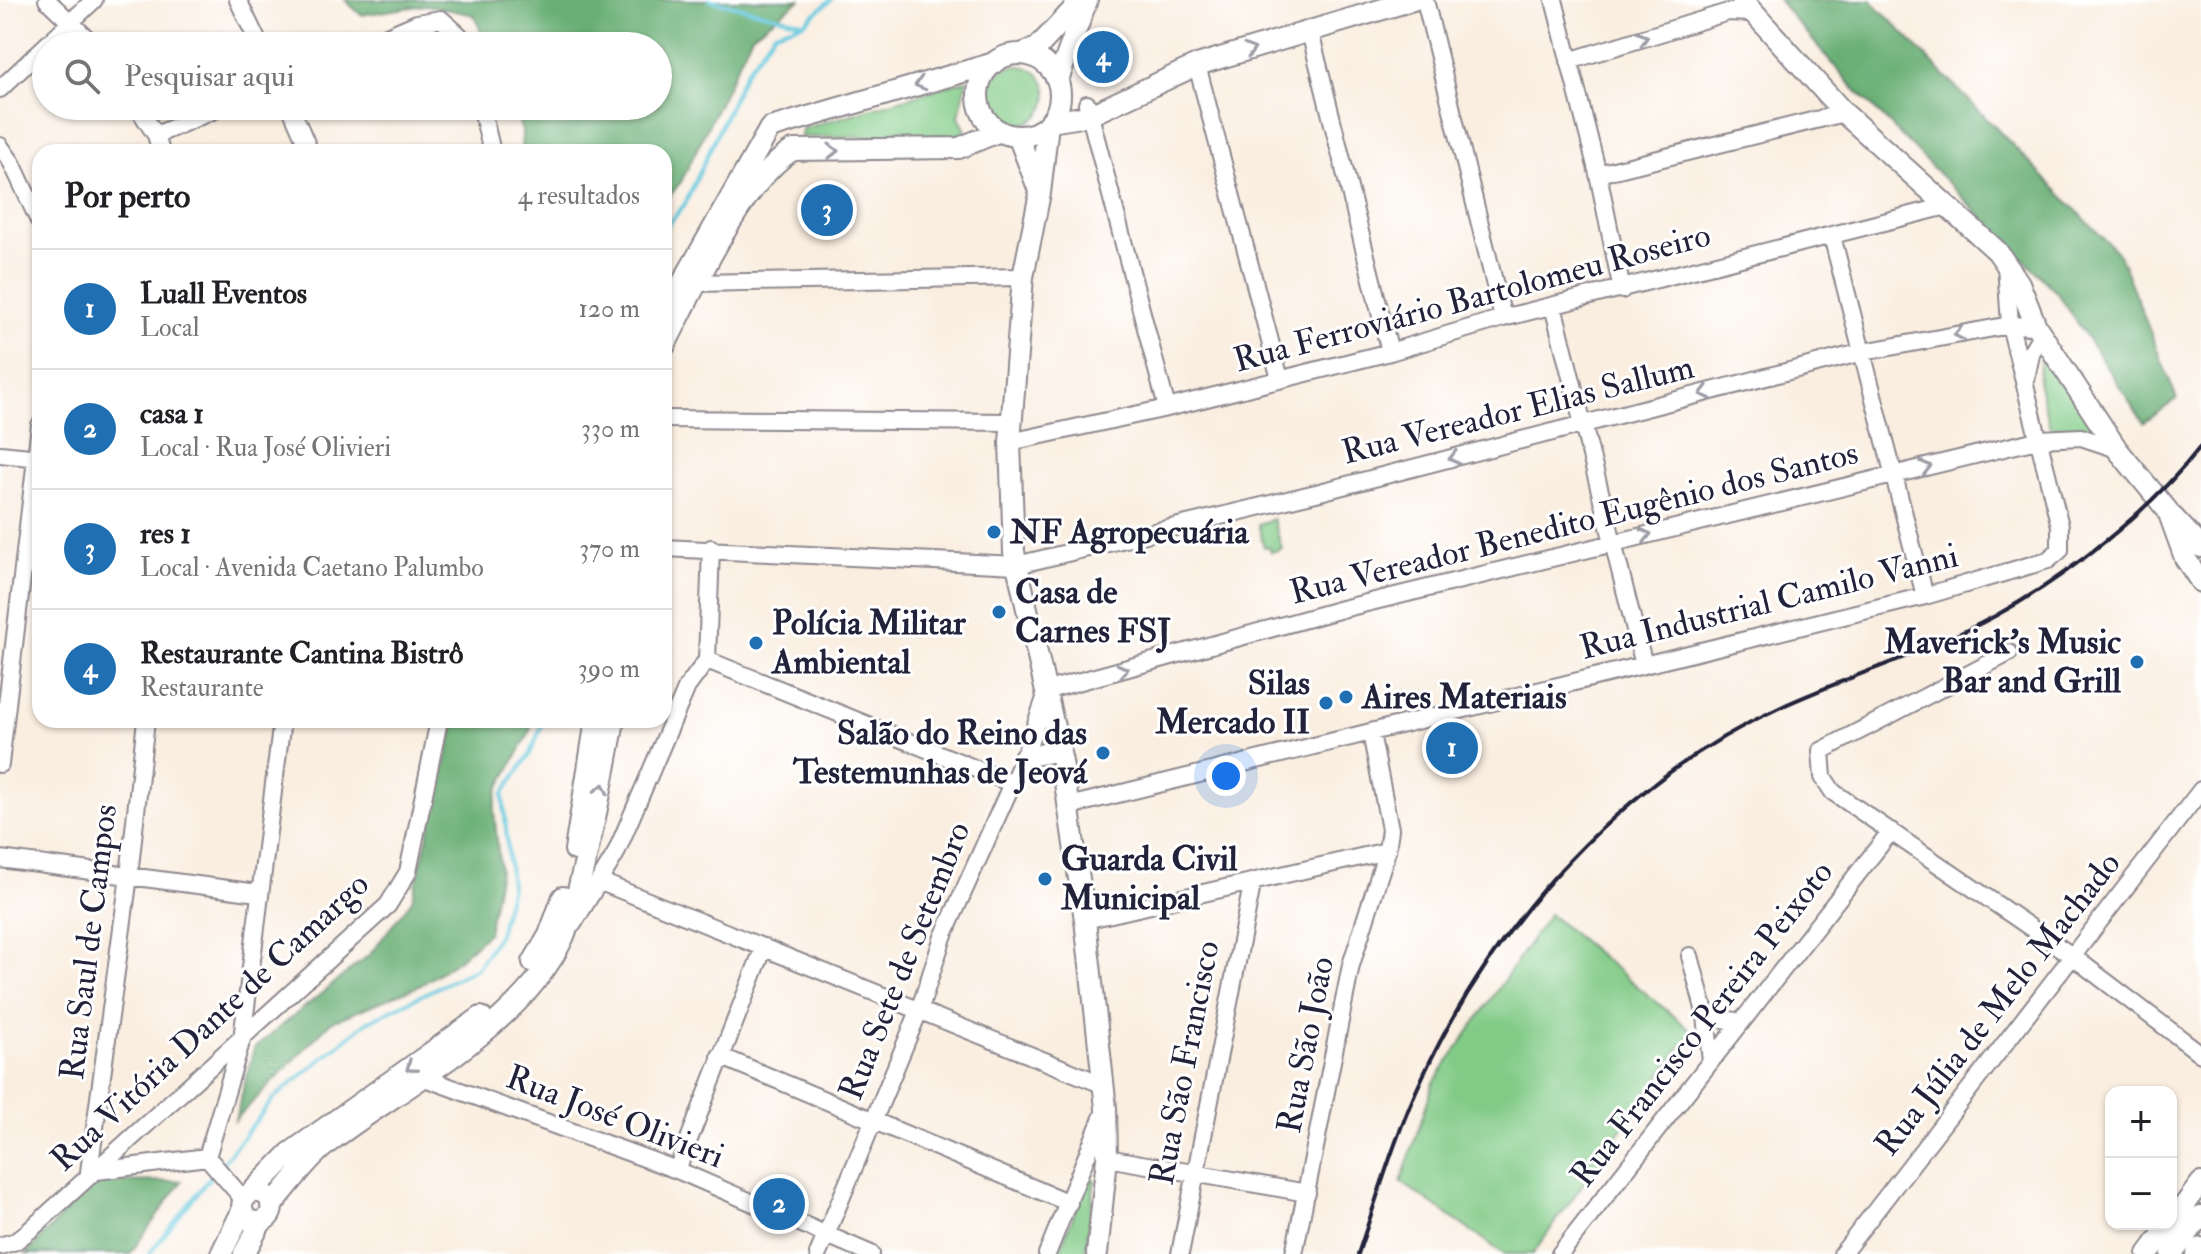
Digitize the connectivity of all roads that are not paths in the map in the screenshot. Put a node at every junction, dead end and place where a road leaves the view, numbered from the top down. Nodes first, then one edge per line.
1 (47, 0) edge
2 (94, 0) edge
3 (238, 0) edge
4 (1084, 0) edge
5 (1413, 0) edge
6 (1425, 0) edge
7 (1554, 0) edge
8 (1746, 6) edge
9 (72, 20) junction
10 (59, 32) edge
11 (83, 32) edge
12 (253, 32) edge
13 (396, 32) edge
14 (456, 32) edge
15 (1310, 32) junction
16 (1021, 54) junction
17 (32, 58) edge
18 (1569, 61) junction
19 (994, 63) junction
20 (1197, 65) junction
21 (1059, 83) junction
22 (0, 89) edge
23 (1092, 110) junction
24 (1844, 113) junction
25 (146, 120) edge
26 (191, 120) edge
27 (296, 120) edge
28 (484, 120) edge
29 (1049, 123) junction
30 (1009, 134) junction
31 (156, 135) junction
32 (159, 144) edge
33 (307, 144) edge
34 (490, 144) edge
35 (0, 146) edge
36 (1598, 174) junction
37 (1040, 193) junction
38 (32, 206) edge
39 (1947, 206) junction
40 (1832, 236) junction
41 (2006, 265) junction
42 (1023, 277) junction
43 (697, 283) junction
44 (1622, 290) junction
45 (672, 301) edge
46 (1553, 306) junction
47 (1503, 318) junction
48 (2010, 325) junction
49 (2039, 329) junction
50 (672, 331) edge
51 (1390, 352) junction
52 (1863, 352) junction
53 (1280, 379) junction
54 (2024, 387) junction
55 (1167, 408) junction
56 (672, 419) edge
57 (1582, 425) junction
58 (1011, 432) junction
59 (2041, 439) junction
60 (2117, 449) junction
61 (0, 454) edge
62 (32, 457) edge
63 (1896, 474) junction
64 (32, 506) edge
65 (2168, 511) junction
66 (1611, 544) junction
67 (2201, 547) edge
68 (672, 548) edge
69 (711, 548) junction
70 (1017, 565) junction
71 (2201, 582) edge
72 (1925, 596) junction
73 (2009, 653) dead end
74 (707, 660) junction
75 (1644, 665) junction
76 (1048, 690) junction
77 (672, 721) edge
78 (145, 728) edge
79 (281, 728) edge
80 (437, 728) edge
81 (595, 728) edge
82 (613, 728) edge
83 (669, 728) edge
84 (1371, 733) junction
85 (1060, 750) junction
86 (1024, 757) junction
87 (0, 764) edge
88 (1011, 783) junction
89 (2201, 790) edge
90 (1069, 806) junction
91 (1891, 831) junction
92 (1387, 851) junction
93 (0, 859) edge
94 (129, 876) junction
95 (601, 882) junction
96 (1252, 885) junction
97 (258, 893) junction
98 (1085, 920) junction
99 (563, 940) junction
100 (764, 947) junction
101 (1690, 956) dead end
102 (2072, 956) junction
103 (919, 1011) junction
104 (1706, 1016) junction
105 (1741, 1022) junction
106 (242, 1039) junction
107 (2201, 1054) edge
108 (720, 1056) junction
109 (1711, 1061) junction
110 (425, 1078) junction
111 (1104, 1085) junction
112 (1106, 1108) junction
113 (874, 1120) junction
114 (1107, 1158) junction
115 (210, 1161) junction
116 (677, 1170) junction
117 (89, 1172) junction
118 (1195, 1174) junction
119 (2201, 1183) edge
120 (1307, 1193) junction
121 (242, 1198) junction
122 (1069, 1203) junction
123 (266, 1214) junction
124 (2177, 1215) edge
125 (2201, 1216) edge
126 (2166, 1230) edge
127 (826, 1233) junction
128 (0, 1246) edge
129 (2201, 1248) edge
130 (221, 1254) edge
131 (244, 1254) edge
132 (818, 1254) edge
133 (871, 1254) edge
134 (1047, 1254) edge
135 (1097, 1254) edge
136 (1180, 1254) edge
137 (1294, 1254) edge
138 (1560, 1254) edge
139 (1842, 1254) edge
140 (2148, 1254) edge
141 (2172, 1254) edge
142 (2197, 1254) edge

1 - 9 street
2 - 9 street
3 - 12 street
4 - 16 main road
4 - 21 main road
5 - 15 main road
6 - 47 street
7 - 18 street
18 -> 8 street
8 - 24 main road
9 - 10 street
9 - 11 street
13 - 14 street
20 -> 15 main road
15 - 51 street
16 - 19 main road
16 - 21 main road
17 - 22 street
18 - 36 street
19 - 30 main road
19 -> 45 main road
20 - 23 main road
20 - 53 street
21 - 23 main road
21 - 29 main road
23 - 29 main road
23 - 55 street
24 - 36 street
24 - 39 main road
25 - 31 street
26 - 31 street
27 - 33 street
28 - 34 street
29 - 30 main road
29 - 37 main road
30 - 37 main road
43 -> 30 main road
31 - 32 street
35 - 38 street
36 - 44 street
37 - 42 main road
39 - 40 street, Rua Ferroviário Bartolomeu Roseiro
39 - 41 main road
40 - 44 street, Rua Ferroviário Bartolomeu Roseiro
40 - 52 street
41 - 48 street
41 - 49 main road
42 - 43 street
42 - 58 main road
43 - 50 main road
44 - 46 street, Rua Ferroviário Bartolomeu Roseiro
46 - 47 street, Rua Ferroviário Bartolomeu Roseiro
46 - 57 street
47 - 51 street, Rua Ferroviário Bartolomeu Roseiro
48 - 49 street, Rua Vereador Elias Sallum
48 -> 52 street, Rua Vereador Elias Sallum
48 - 54 street
49 - 54 street
49 - 60 main road
51 - 53 street, Rua Ferroviário Bartolomeu Roseiro
52 -> 57 street, Rua Vereador Elias Sallum
52 - 63 street
53 - 55 street, Rua Ferroviário Bartolomeu Roseiro
54 - 59 street
55 - 58 street, Rua Ferroviário Bartolomeu Roseiro
56 - 58 street, Rua Ferroviário Bartolomeu Roseiro
57 - 66 street
57 -> 70 street, Rua Vereador Elias Sallum
58 - 70 main road
59 - 60 street, Rua Vereador Benedito Eugênio dos Santos
63 -> 59 street, Rua Vereador Benedito Eugênio dos Santos
59 - 72 street, Rua Industrial Camilo Vanni
60 - 65 main road
61 - 62 street
66 -> 63 street, Rua Vereador Benedito Eugênio dos Santos
63 - 72 street
64 - 87 street
65 - 67 main road
65 - 71 main road
66 - 75 street
76 -> 66 street, Rua Vereador Benedito Eugênio dos Santos
68 - 69 street, Rua Vereador Elias Sallum
69 - 70 street, Rua Vereador Elias Sallum
69 - 74 street
70 - 76 main road
72 - 75 street, Rua Industrial Camilo Vanni
73 - 91 street
74 - 77 street
74 - 88 street
75 - 84 street, Rua Industrial Camilo Vanni
76 - 85 main road
76 - 86 street, Rua Sete de Setembro
78 - 94 street, Rua Saul de Campos
79 - 97 street
80 - 106 street, Rua Vitória Dante de Camargo
81 -> 121 main road
99 -> 82 main road
83 - 95 street
84 - 90 street, Rua Industrial Camilo Vanni
84 - 92 street, Rua São João
85 - 86 main road
85 - 90 main road
86 - 88 street, Rua Sete de Setembro
88 - 103 street, Rua Sete de Setembro
89 - 102 street, Rua Júlia de Melo Machado
90 - 98 main road
91 - 102 street
91 - 105 street, Rua Francisco Pereira Peixoto
92 - 96 street
92 - 120 street, Rua São João
93 - 94 street
94 - 97 street
94 - 117 street, Rua Saul de Campos
95 - 99 street
95 - 100 street
96 - 98 street
96 - 118 street, Rua São Francisco
97 - 106 street
98 - 111 main road
99 - 110 main road
100 - 103 street
100 - 108 street
101 - 104 street
102 - 107 street
102 - 139 street, Rua Júlia de Melo Machado
103 - 111 street
103 - 113 street, Rua Sete de Setembro
104 - 105 street
104 - 109 street
105 - 109 street, Rua Francisco Pereira Peixoto
106 - 115 street
106 - 117 street, Rua Vitória Dante de Camargo
108 - 113 street
108 - 116 street
109 - 138 street, Rua Francisco Pereira Peixoto
110 - 116 street, Rua José Olivieri
110 - 123 main road
111 - 112 main road
112 - 114 main road
112 - 122 street
113 - 122 street
113 - 127 street, Rua Sete de Setembro
114 - 118 street
114 - 135 main road
115 - 117 street
115 - 121 street
116 - 127 street, Rua José Olivieri
117 - 128 street, Rua Vitória Dante de Camargo
118 - 120 street
118 - 136 street, Rua São Francisco
119 - 124 main road
120 - 137 street, Rua São João
121 - 123 main road
121 - 130 main road
122 - 134 street
123 - 131 main road
125 - 141 main road
126 - 140 main road
127 - 132 street, Rua Sete de Setembro
127 - 133 street, Rua José Olivieri
129 - 142 main road

